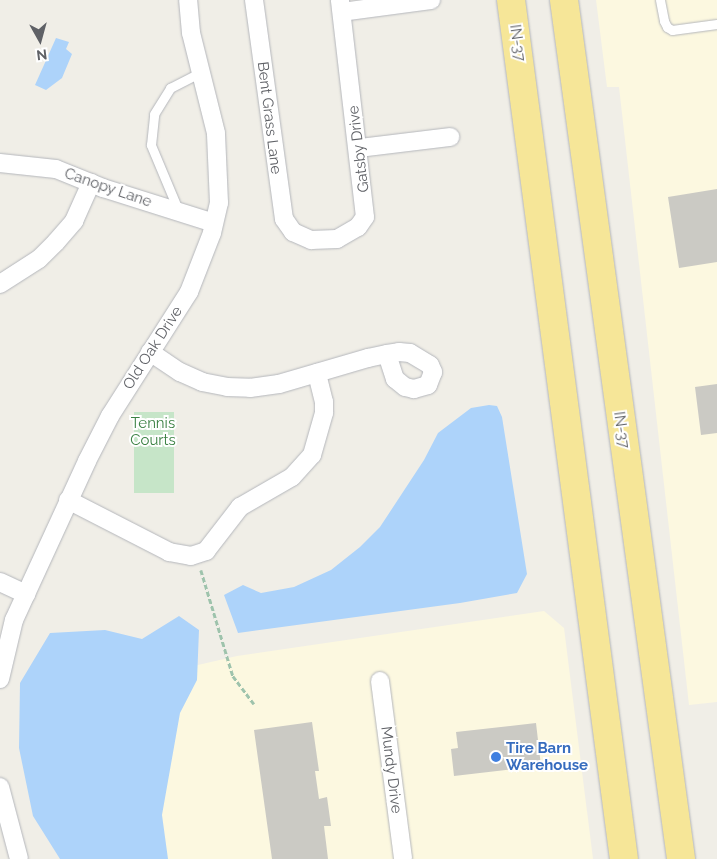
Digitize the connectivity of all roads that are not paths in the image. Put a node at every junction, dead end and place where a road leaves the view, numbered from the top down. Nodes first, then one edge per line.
1 (188, 0) edge
2 (254, 0) edge
3 (431, 0) edge
4 (511, 0) edge
5 (564, 0) edge
6 (660, 0) edge
7 (341, 6) edge
8 (717, 24) edge
9 (200, 73) junction
10 (450, 137) dead end
11 (359, 148) junction
12 (0, 163) edge
13 (91, 184) junction
14 (179, 212) junction
15 (214, 224) junction
16 (293, 232) joint
17 (0, 284) edge
18 (150, 352) junction
19 (387, 354) dead end
20 (317, 373) junction
21 (68, 500) junction
22 (0, 582) edge
23 (26, 594) junction
24 (0, 679) edge
25 (380, 681) dead end
26 (0, 787) edge
27 (681, 851) edge
28 (622, 853) edge
29 (19, 859) edge
30 (403, 859) edge

1 - 9 street, Old Oak Drive
2 - 16 street, Bent Grass Lane
3 - 7 street
4 - 28 highway, IN-37
5 - 27 highway, IN-37
6 - 8 lane
7 - 11 street, Gatsby Drive
9 - 14 lane
9 - 15 street, Old Oak Drive
10 - 11 street
11 - 16 street, Gatsby Drive
12 - 13 street, Canopy Lane
13 - 14 street, Canopy Lane
13 - 17 street
14 - 15 street, Canopy Lane
15 - 18 street, Old Oak Drive
18 - 20 street
18 - 21 street, Old Oak Drive
19 - 20 street
20 - 21 street
21 - 23 street, Old Oak Drive
22 - 23 street
23 - 24 street, Old Oak Drive
25 - 30 street, Mundy Drive
26 - 29 street

